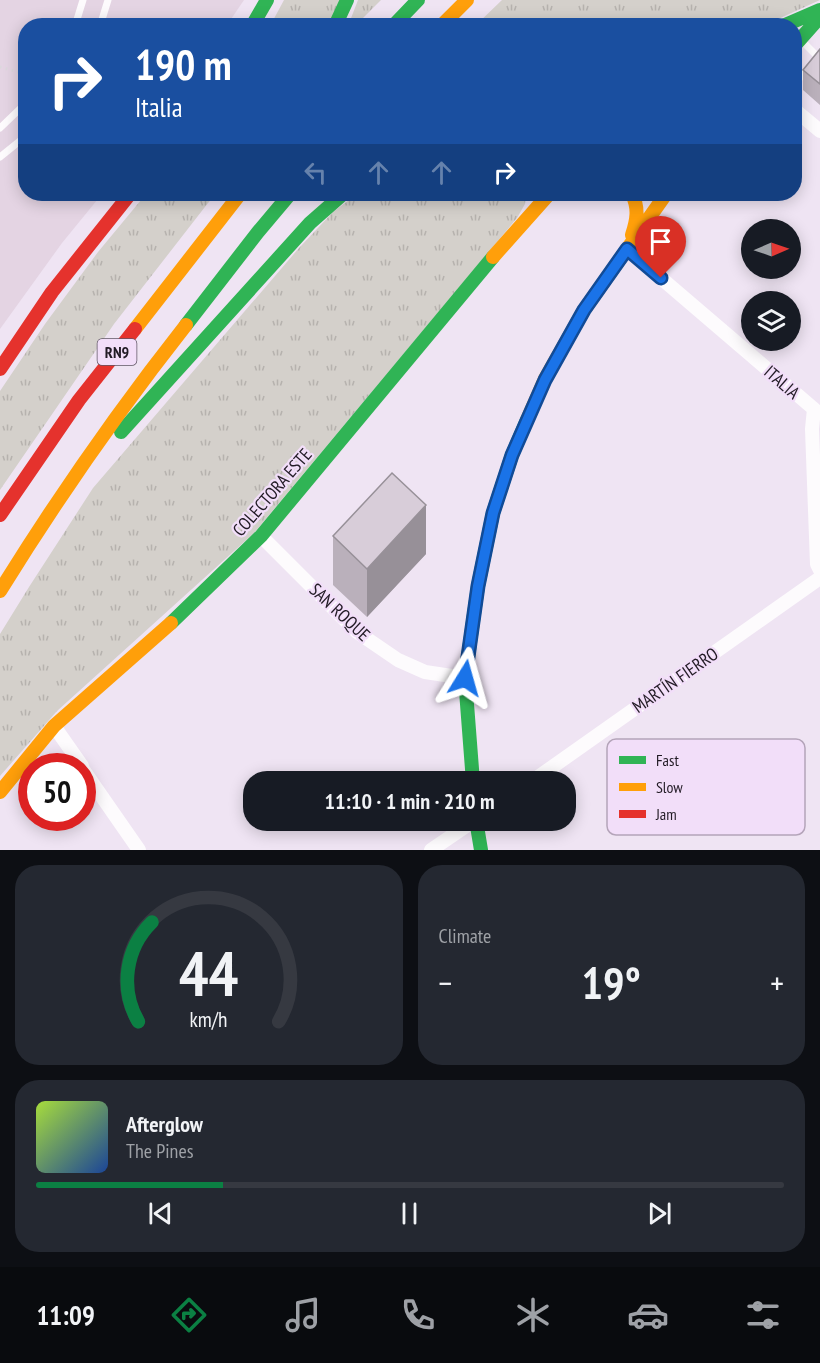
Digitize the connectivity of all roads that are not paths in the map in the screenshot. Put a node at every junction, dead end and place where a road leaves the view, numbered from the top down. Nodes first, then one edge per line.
1 (83, 0) edge
2 (108, 0) edge
3 (267, 0) edge
4 (347, 0) edge
5 (418, 0) edge
6 (467, 0) edge
7 (820, 10) edge
8 (820, 17) edge
9 (77, 18) edge
10 (102, 18) edge
11 (257, 18) edge
12 (339, 18) edge
13 (401, 18) edge
14 (449, 18) edge
15 (802, 18) edge
16 (802, 37) edge
17 (802, 46) edge
18 (819, 58) edge
19 (802, 76) edge
20 (18, 111) edge
21 (802, 116) edge
22 (0, 128) edge
23 (820, 131) edge
24 (18, 142) edge
25 (0, 157) edge
26 (124, 201) edge
27 (235, 201) edge
28 (284, 201) edge
29 (335, 201) edge
30 (543, 201) edge
31 (635, 201) edge
32 (661, 201) edge
33 (627, 249) junction
34 (0, 369) edge
35 (817, 405) edge
36 (55, 505) junction
37 (0, 515) edge
38 (261, 536) junction
39 (820, 570) edge
40 (820, 578) edge
41 (0, 591) edge
42 (465, 678) junction
43 (54, 726) junction
44 (72, 753) edge
45 (472, 771) edge
46 (547, 771) edge
47 (96, 787) edge
48 (0, 792) edge
49 (460, 831) edge
50 (478, 831) edge
51 (139, 850) edge
52 (431, 850) edge
53 (481, 850) edge

1 - 9 lane
2 - 10 lane
3 - 11 main road
4 - 12 main road
5 - 13 main road
6 - 14 main road
7 - 15 main road
8 - 16 main road
17 - 18 lane
18 - 19 lane
20 - 22 lane
21 - 23 street
24 - 25 lane
26 - 34 main road
27 - 37 main road, RN9
28 - 36 main road, RN9
29 - 36 main road
30 - 38 main road, COLECTORA ESTE
31 - 33 main road
32 - 33 main road
33 - 35 street, ITALIA
33 - 42 main road
35 - 39 street, ITALIA
36 - 41 main road, RN9
38 - 42 street, SAN ROQUE
38 - 43 main road, COLECTORA ESTE
40 - 46 street, MARTÍN FIERRO
42 - 45 main road
43 - 44 street
43 - 48 main road, COLECTORA ESTE
47 - 51 street
49 - 52 street
50 - 53 main road

